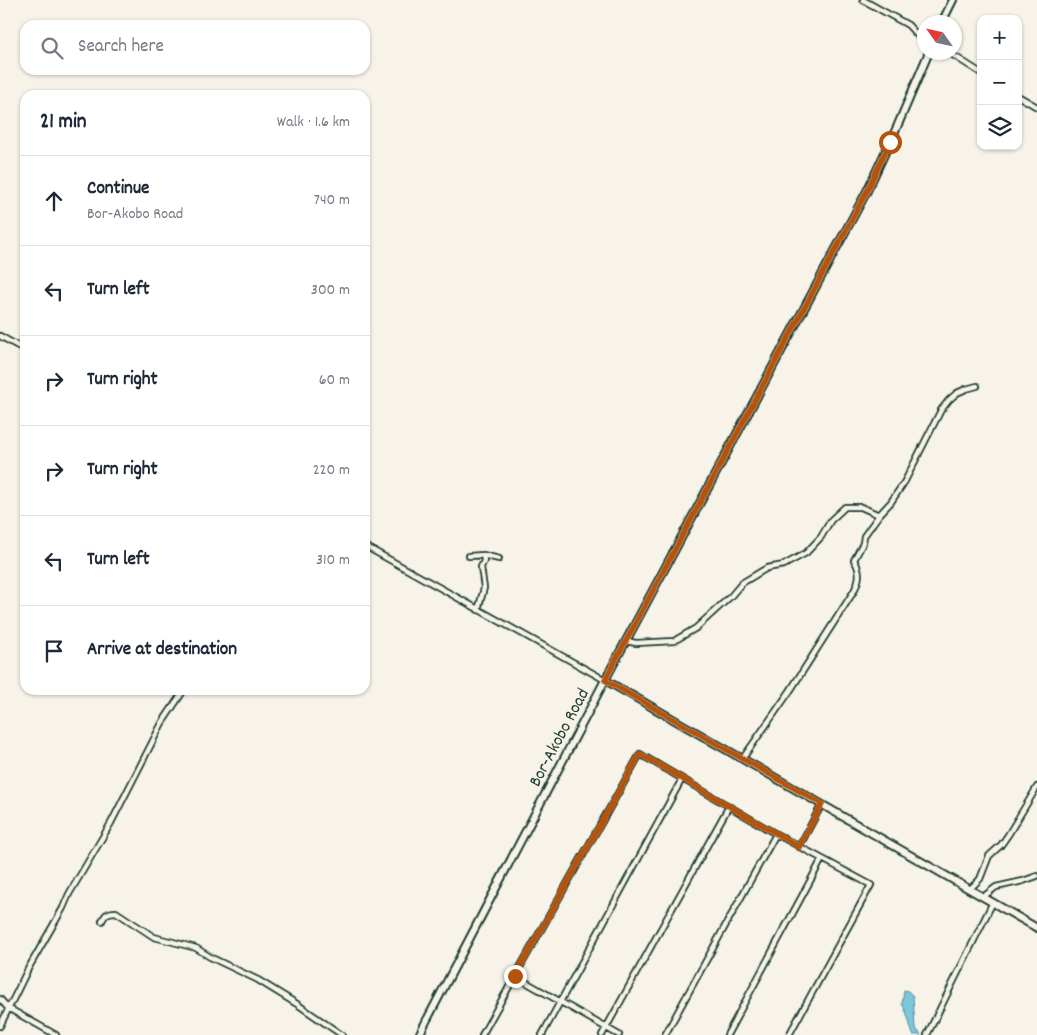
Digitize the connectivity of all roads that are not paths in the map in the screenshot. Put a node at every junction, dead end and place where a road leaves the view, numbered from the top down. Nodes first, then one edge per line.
1 (863, 0) edge
2 (953, 0) edge
3 (946, 15) edge
4 (917, 35) edge
5 (926, 60) edge
6 (961, 60) edge
7 (977, 70) edge
8 (1022, 99) edge
9 (1037, 108) edge
10 (0, 336) edge
11 (20, 347) edge
12 (977, 386) dead end
13 (879, 515) junction
14 (370, 549) edge
15 (469, 556) dead end
16 (483, 556) junction
17 (499, 559) dead end
18 (478, 610) junction
19 (626, 641) junction
20 (605, 680) junction
21 (181, 695) edge
22 (743, 758) junction
23 (682, 779) junction
24 (1037, 787) edge
25 (822, 804) junction
26 (729, 806) junction
27 (776, 834) junction
28 (799, 847) junction
29 (822, 859) junction
30 (1037, 876) edge
31 (970, 889) junction
32 (983, 897) junction
33 (993, 902) junction
34 (102, 921) dead end
35 (1037, 928) edge
36 (515, 976) junction
37 (0, 999) edge
38 (560, 1001) junction
39 (8, 1008) junction
40 (0, 1026) edge
41 (606, 1028) junction
42 (56, 1035) edge
43 (342, 1035) edge
44 (420, 1035) edge
45 (482, 1035) edge
46 (542, 1035) edge
47 (602, 1035) edge
48 (619, 1035) edge
49 (665, 1035) edge
50 (727, 1035) edge
51 (789, 1035) edge
52 (927, 1035) edge

1 - 4 street
2 - 3 street
5 - 19 street, Bor-Akobo Road
6 - 7 street
8 - 9 street
10 - 11 street
12 - 13 street
13 - 19 street
13 - 22 street
14 - 18 street
15 - 16 street
16 - 17 street
16 - 18 street
18 - 20 street
19 - 20 street, Bor-Akobo Road
20 - 22 street
20 - 44 street, Bor-Akobo Road
21 - 39 street
22 - 25 street
23 - 26 street
23 - 36 street
23 - 38 street
24 - 31 street
25 - 28 street
25 - 31 street
26 - 27 street
26 - 41 street
27 - 28 street
27 - 49 street
28 - 29 street
29 - 50 street
29 - 51 street
30 - 32 street
31 - 32 street
32 - 33 street
33 - 35 street
33 - 52 street
34 - 43 street
36 - 38 street
36 - 45 street
37 - 39 street
38 - 41 street
38 - 46 street
39 - 40 street
39 - 42 street
41 - 47 street
41 - 48 street

